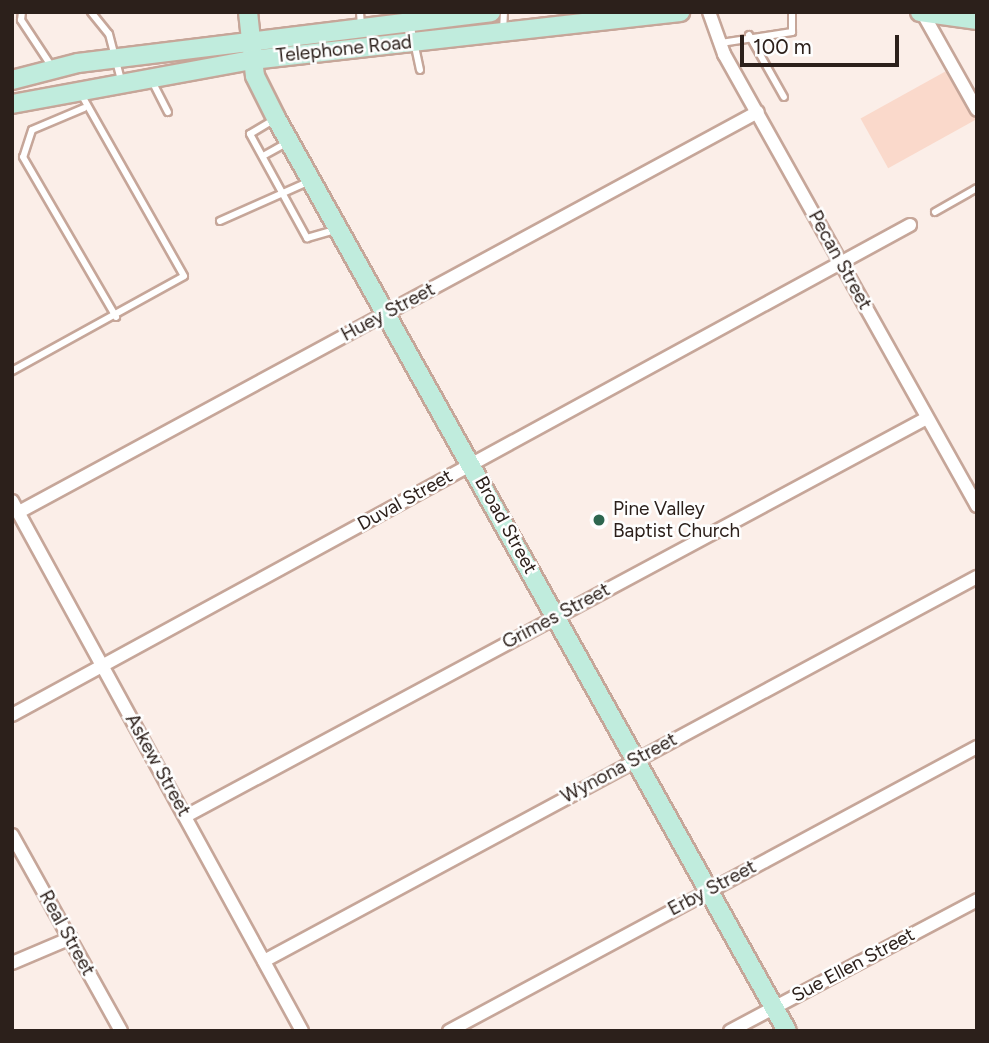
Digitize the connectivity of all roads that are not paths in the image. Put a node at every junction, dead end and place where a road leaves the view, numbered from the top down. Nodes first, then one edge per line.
1 (22, 12) edge
2 (91, 12) edge
3 (248, 12) edge
4 (488, 12) edge
5 (504, 12) edge
6 (680, 12) edge
7 (709, 12) edge
8 (792, 12) edge
9 (921, 12) edge
10 (391, 18) edge
11 (361, 20) edge
12 (977, 20) edge
13 (410, 22) junction
14 (503, 32) junction
15 (750, 35) junction
16 (249, 41) junction
17 (414, 42) junction
18 (719, 43) junction
19 (117, 58) junction
20 (252, 60) junction
21 (54, 70) junction
22 (420, 70) dead end
23 (149, 76) junction
24 (12, 80) edge
25 (121, 80) junction
26 (78, 87) junction
27 (784, 97) dead end
28 (12, 104) edge
29 (84, 108) junction
30 (977, 110) edge
31 (168, 112) dead end
32 (758, 112) junction
33 (276, 118) junction
34 (289, 141) junction
35 (263, 156) junction
36 (312, 180) junction
37 (977, 188) edge
38 (284, 192) junction
39 (935, 212) dead end
40 (220, 221) dead end
41 (909, 225) dead end
42 (339, 228) junction
43 (841, 262) junction
44 (387, 311) junction
45 (116, 317) junction
46 (12, 371) edge
47 (927, 418) junction
48 (472, 463) junction
49 (16, 506) edge
50 (977, 506) edge
51 (977, 577) edge
52 (556, 616) junction
53 (102, 666) junction
54 (12, 715) edge
55 (977, 747) edge
56 (636, 758) junction
57 (186, 816) junction
58 (12, 835) edge
59 (708, 890) junction
60 (977, 900) edge
61 (71, 938) junction
62 (264, 961) junction
63 (12, 963) edge
64 (774, 1007) junction
65 (121, 1031) edge
66 (302, 1031) edge
67 (449, 1031) edge
68 (730, 1031) edge
69 (787, 1031) edge

1 - 21 lane
2 - 19 lane
3 - 16 main road, Broad Street
4 - 13 main road, Telephone Road
5 - 14 lane
6 - 14 main road, Telephone Road
7 - 18 street, Pecan Street
8 - 15 lane
9 - 12 main road
9 - 30 street
10 - 11 main road, Telephone Road
10 - 13 main road, Telephone Road
11 - 16 main road, Telephone Road
13 - 17 lane
14 - 17 main road, Telephone Road
15 - 18 lane
15 - 27 lane
16 - 19 main road, Telephone Road
16 - 20 main road, Broad Street
17 - 20 main road, Telephone Road
17 - 22 lane
18 - 32 street, Pecan Street
19 - 21 main road, Telephone Road
19 - 25 lane
20 - 23 main road, Telephone Road
20 - 33 main road, Broad Street
21 - 24 main road, Telephone Road
23 - 25 main road, Telephone Road
23 - 31 lane
25 - 26 main road, Telephone Road
26 - 28 main road, Telephone Road
26 - 29 lane
29 - 45 lane
29 - 45 lane
32 - 43 street, Pecan Street
32 - 44 street, Huey Street
33 - 34 main road, Broad Street
33 - 35 lane
34 - 35 lane
34 - 36 main road, Broad Street
35 - 38 lane
36 - 38 lane
36 - 42 main road, Broad Street
37 - 39 lane
38 - 40 lane
38 - 42 lane
41 - 43 street, Duval Street
42 - 44 main road, Broad Street
43 - 47 street, Pecan Street
43 - 48 street, Duval Street
44 - 48 main road, Broad Street
44 - 49 street, Huey Street
45 - 46 lane
47 - 50 street, Pecan Street
47 - 52 street, Grimes Street
48 - 52 main road, Broad Street
48 - 53 street, Duval Street
49 - 53 street, Askew Street
51 - 56 street, Wynona Street
52 - 56 main road, Broad Street
52 - 57 street, Grimes Street
53 - 54 street, Duval Street
53 - 57 street, Askew Street
55 - 59 street, Erby Street
56 - 59 main road, Broad Street
56 - 62 street, Wynona Street
57 - 62 street, Askew Street
58 - 61 street, Real Street
59 - 64 main road, Broad Street
59 - 67 street, Erby Street
60 - 64 street, Sue Ellen Street
61 - 63 street
61 - 65 street, Real Street
62 - 66 street, Askew Street
64 - 68 street, Sue Ellen Street
64 - 69 main road, Broad Street

